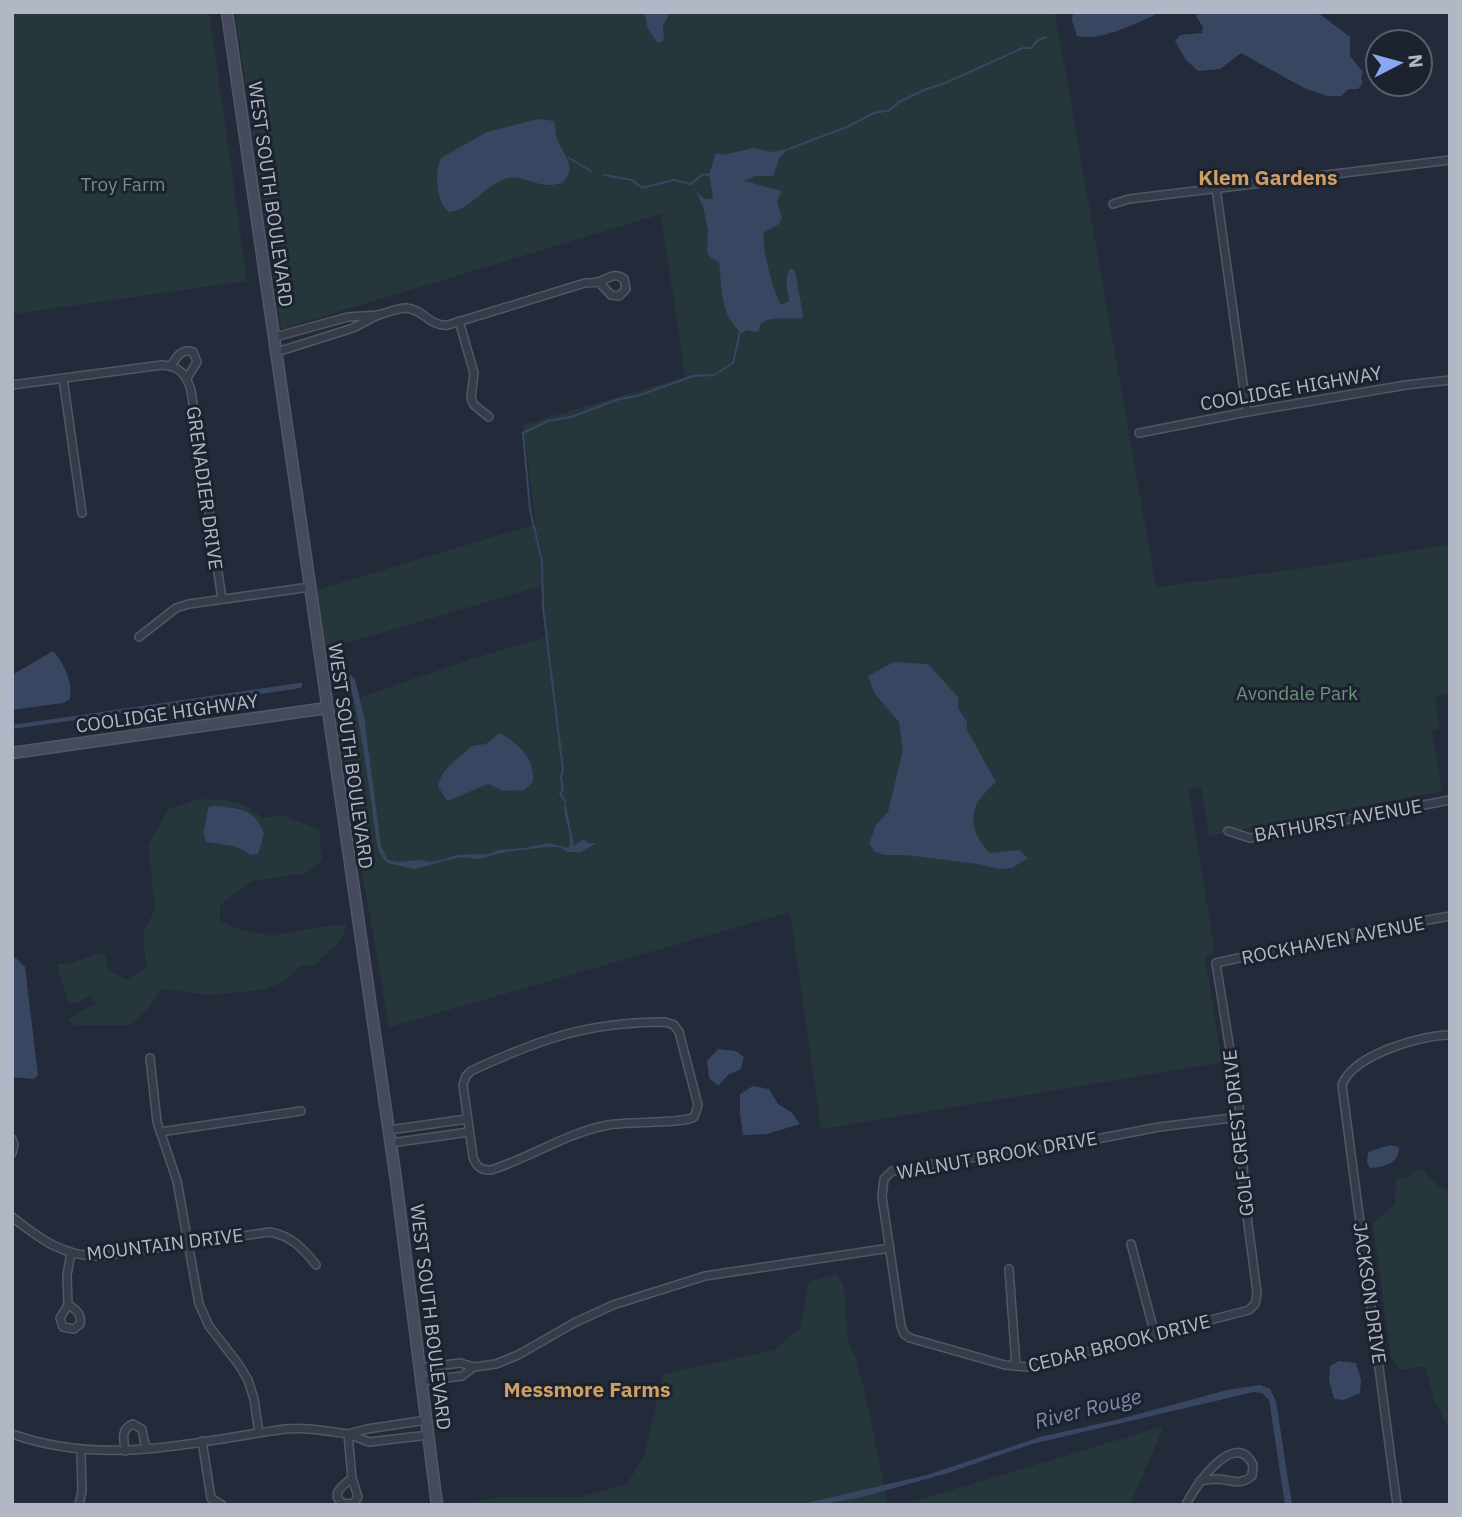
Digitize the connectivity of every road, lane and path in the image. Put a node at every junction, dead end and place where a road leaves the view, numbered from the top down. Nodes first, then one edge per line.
1 (227, 12) edge
2 (1450, 160) edge
3 (1216, 188) junction
4 (1113, 204) dead end
5 (599, 282) dead end
6 (379, 315) junction
7 (459, 321) junction
8 (275, 337) junction
9 (277, 352) junction
10 (172, 366) junction
11 (63, 378) junction
12 (187, 378) junction
13 (1450, 380) edge
14 (12, 385) edge
15 (1247, 412) junction
16 (489, 417) dead end
17 (1139, 433) dead end
18 (82, 513) dead end
19 (310, 587) junction
20 (222, 599) junction
21 (139, 637) dead end
22 (327, 708) junction
23 (12, 753) edge
24 (1450, 800) edge
25 (1228, 831) dead end
26 (1450, 916) edge
27 (1216, 963) joint
28 (1450, 1035) edge
29 (149, 1058) dead end
30 (301, 1111) dead end
31 (1240, 1117) junction
32 (467, 1119) junction
33 (389, 1130) junction
34 (160, 1132) junction
35 (469, 1132) junction
36 (12, 1139) edge
37 (391, 1143) junction
38 (12, 1153) edge
39 (12, 1217) edge
40 (187, 1243) junction
41 (1131, 1244) dead end
42 (890, 1248) junction
43 (71, 1253) junction
44 (316, 1265) dead end
45 (1009, 1269) dead end
46 (1255, 1304) joint
47 (68, 1305) dead end
48 (1155, 1335) junction
49 (446, 1364) junction
50 (1016, 1366) junction
51 (474, 1367) junction
52 (421, 1368) junction
53 (448, 1378) junction
54 (422, 1381) junction
55 (427, 1420) junction
56 (259, 1433) junction
57 (12, 1434) edge
58 (348, 1434) junction
59 (429, 1435) junction
60 (202, 1441) junction
61 (146, 1449) junction
62 (81, 1451) junction
63 (125, 1451) junction
64 (352, 1479) dead end
65 (1200, 1481) junction
66 (211, 1498) junction
67 (79, 1505) edge
68 (203, 1505) edge
69 (222, 1505) edge
70 (437, 1505) edge
71 (1186, 1505) edge
72 (1397, 1505) edge

1 - 8 main road, WEST SOUTH BOULEVARD
2 - 3 street
3 - 4 street
3 - 15 street
5 - 7 street
6 - 7 street
6 - 8 street
6 - 9 street
7 - 16 street
8 - 9 main road, WEST SOUTH BOULEVARD
9 - 19 main road, WEST SOUTH BOULEVARD
10 - 11 street
10 - 12 street, GRENADIER DRIVE
10 - 12 street, GRENADIER DRIVE
11 - 14 street
11 - 18 street
12 - 20 street, GRENADIER DRIVE
13 - 15 street, COOLIDGE HIGHWAY
15 - 17 street, COOLIDGE HIGHWAY
19 - 20 street
19 - 22 main road, WEST SOUTH BOULEVARD
20 - 21 street
22 - 23 main road, COOLIDGE HIGHWAY
22 - 33 main road, WEST SOUTH BOULEVARD
24 - 25 street, BATHURST AVENUE
26 - 27 street, ROCKHAVEN AVENUE
27 - 31 street, GOLF CREST DRIVE
28 - 72 street, JACKSON DRIVE
29 - 34 street
30 - 34 street
31 - 42 street, WALNUT BROOK DRIVE
31 - 46 street, GOLF CREST DRIVE
32 - 33 street
32 - 35 street
32 - 35 street
33 - 37 main road, WEST SOUTH BOULEVARD
34 - 40 street
35 - 37 street
36 - 38 street
37 - 52 main road, WEST SOUTH BOULEVARD
39 - 43 street, MOUNTAIN DRIVE
40 - 43 street, MOUNTAIN DRIVE
40 - 44 street, MOUNTAIN DRIVE
40 - 56 street
41 - 48 street
42 - 50 street, CEDAR BROOK DRIVE
42 - 51 street
43 - 47 street
45 - 50 street
46 - 48 street, CEDAR BROOK DRIVE
48 - 50 street, CEDAR BROOK DRIVE
49 - 51 street
49 - 52 street
49 - 53 street
51 - 53 street
52 - 54 main road, WEST SOUTH BOULEVARD
53 - 54 street
54 - 55 main road, WEST SOUTH BOULEVARD
55 - 58 street
55 - 59 main road, WEST SOUTH BOULEVARD
56 - 58 street
56 - 60 street
57 - 62 street
58 - 59 street
58 - 64 street
59 - 70 main road, WEST SOUTH BOULEVARD
60 - 61 street
60 - 66 street
61 - 63 street
61 - 63 street
62 - 63 street
62 - 67 street
65 - 65 street
65 - 71 street
66 - 68 street
66 - 69 street

